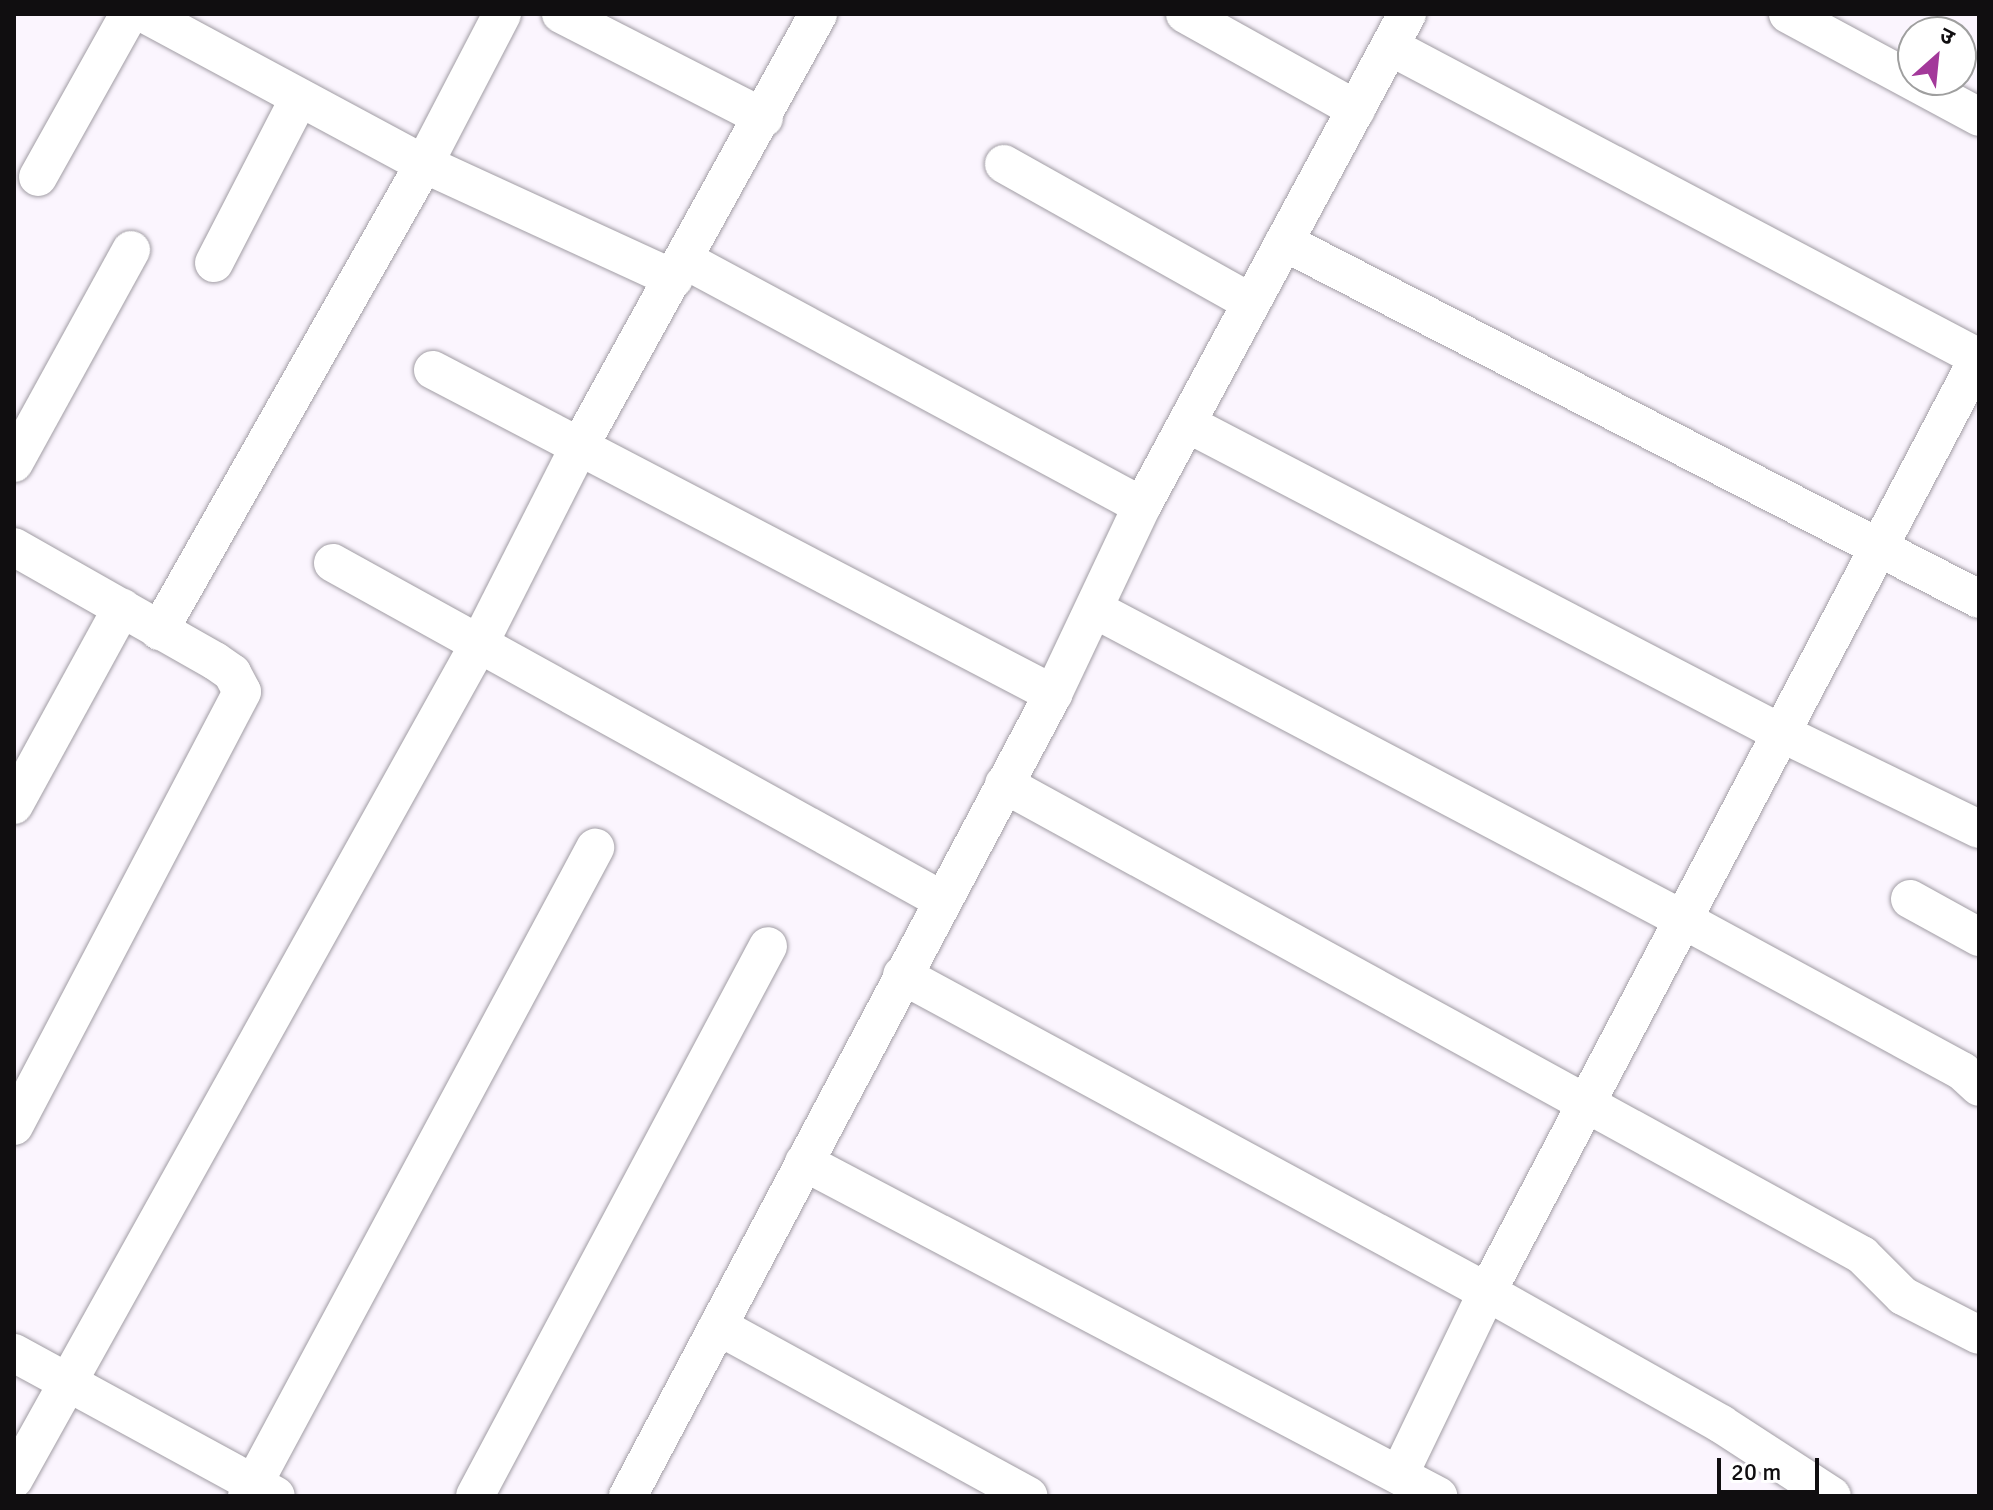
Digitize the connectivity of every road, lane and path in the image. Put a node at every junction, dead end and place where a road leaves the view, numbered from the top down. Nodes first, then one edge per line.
1 (129, 14) edge
2 (145, 14) edge
3 (502, 14) edge
4 (561, 14) edge
5 (818, 14) edge
6 (1185, 14) edge
7 (1788, 14) edge
8 (1399, 31) edge
9 (299, 98) junction
10 (1356, 109) junction
11 (1979, 117) edge
12 (764, 118) junction
13 (424, 164) junction
14 (1004, 164) dead end
15 (38, 177) dead end
16 (1284, 242) junction
17 (131, 250) dead end
18 (214, 263) dead end
19 (679, 270) junction
20 (1250, 302) junction
21 (1979, 358) edge
22 (433, 370) dead end
23 (1188, 424) junction
24 (578, 449) junction
25 (14, 463) edge
26 (1142, 506) junction
27 (14, 547) edge
28 (1879, 550) junction
29 (333, 563) dead end
30 (1979, 599) edge
31 (122, 608) junction
32 (1094, 609) junction
33 (159, 631) junction
34 (479, 644) junction
35 (1053, 694) junction
36 (1779, 732) junction
37 (1004, 784) junction
38 (14, 805) edge
39 (1979, 829) edge
40 (595, 848) dead end
41 (1910, 899) dead end
42 (942, 900) junction
43 (1682, 919) junction
44 (1979, 937) edge
45 (768, 946) dead end
46 (902, 975) junction
47 (1979, 1087) edge
48 (1588, 1104) junction
49 (14, 1126) edge
50 (804, 1162) junction
51 (1487, 1292) junction
52 (718, 1326) junction
53 (1979, 1335) edge
54 (14, 1353) edge
55 (67, 1380) junction
56 (1399, 1475) junction
57 (14, 1479) edge
58 (259, 1492) edge
59 (475, 1496) edge
60 (628, 1496) edge
61 (1029, 1496) edge
62 (1438, 1496) edge
63 (1832, 1496) edge

1 - 15 street
2 - 9 street
3 - 13 street
4 - 12 street
5 - 12 street
6 - 10 street
7 - 11 street
8 - 10 street
8 - 21 street
9 - 13 street
9 - 18 street
10 - 16 street
12 - 19 street
13 - 19 street
13 - 33 street
14 - 20 street
16 - 20 street
16 - 28 street
17 - 25 street
19 - 24 street
19 - 26 street
20 - 23 street
21 - 28 street
22 - 24 street
23 - 26 street
23 - 36 street
24 - 34 street
24 - 35 street
26 - 32 street
27 - 31 street
28 - 30 street
28 - 36 street
29 - 34 street
31 - 33 street
31 - 38 street
32 - 35 street
32 - 43 street
33 - 49 street
34 - 42 street
34 - 55 street
35 - 37 street
36 - 39 street
36 - 43 street
37 - 42 street
37 - 48 street
40 - 58 street
41 - 44 street
42 - 46 street
43 - 47 street
43 - 48 street
45 - 59 street
46 - 50 street
46 - 51 street
48 - 51 street
48 - 53 street
50 - 52 street
50 - 56 street
51 - 56 street
51 - 63 street
52 - 60 street
52 - 61 street
54 - 55 street
55 - 57 street
55 - 58 street
56 - 62 street

